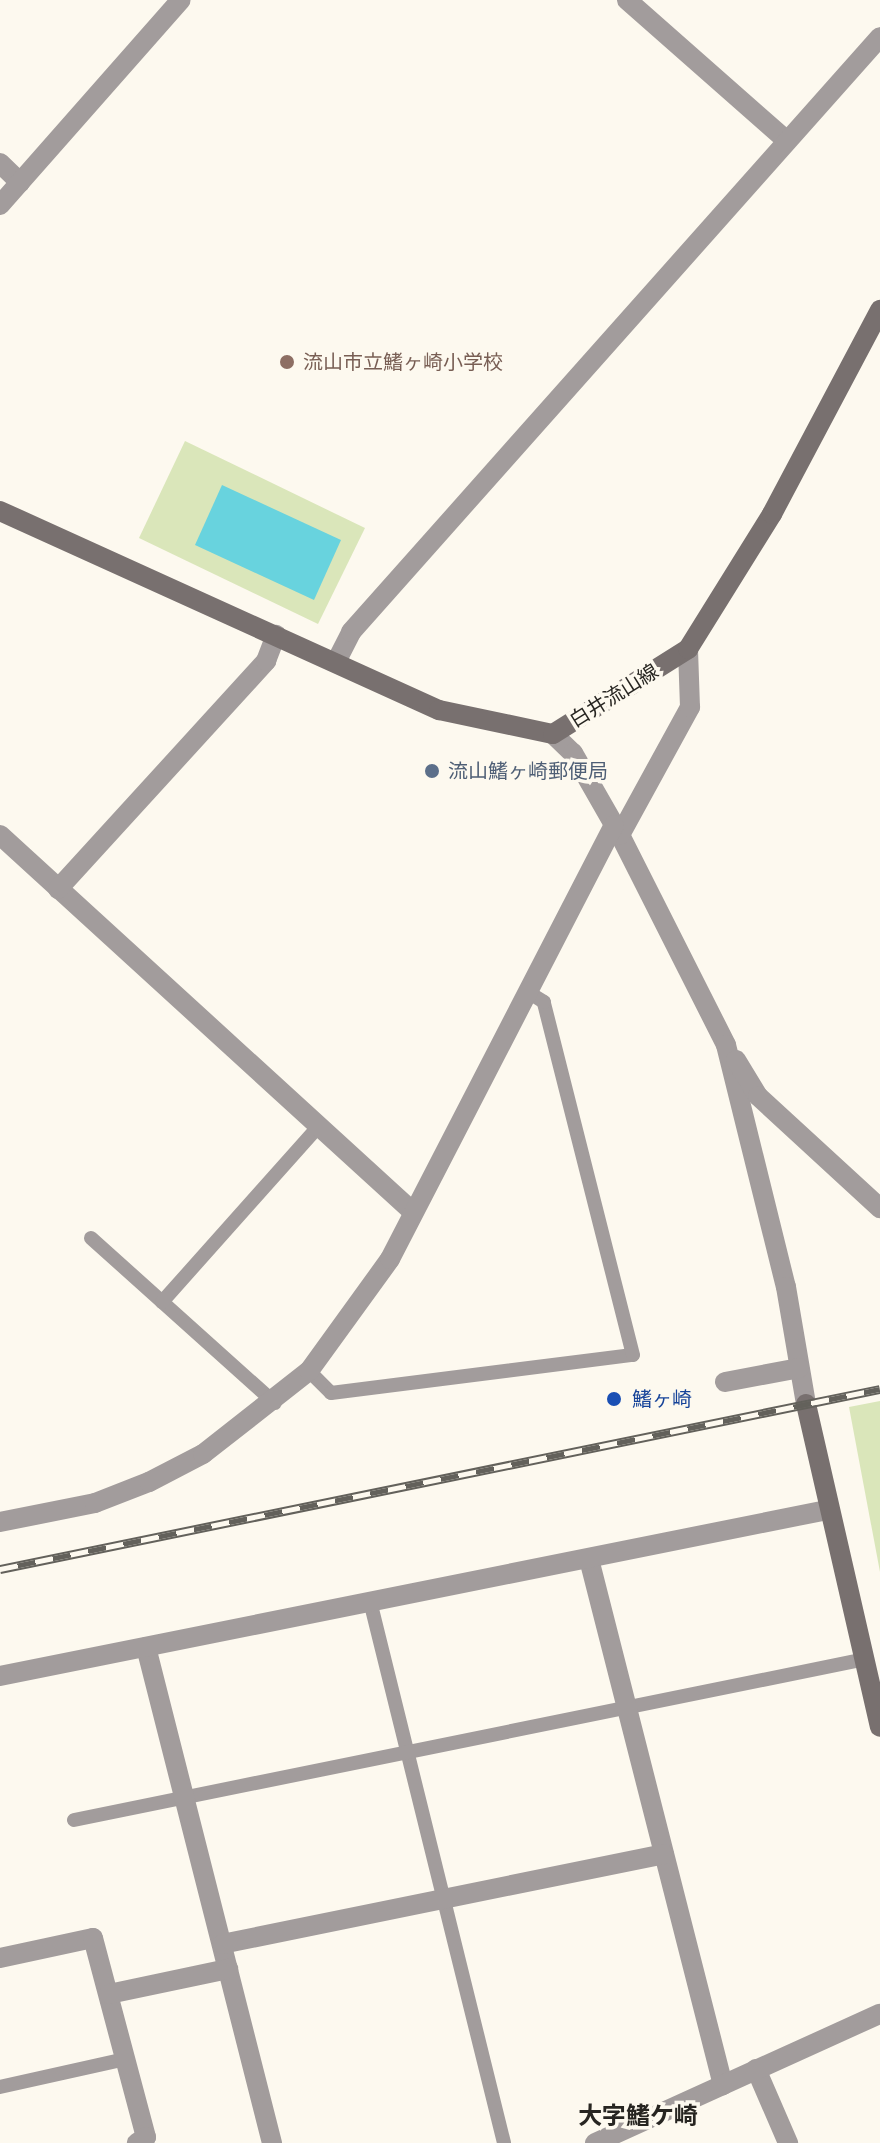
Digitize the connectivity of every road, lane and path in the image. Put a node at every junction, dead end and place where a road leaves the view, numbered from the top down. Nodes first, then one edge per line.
1 (181, 0) edge
2 (627, 0) edge
3 (880, 37) edge
4 (787, 141) junction
5 (0, 163) edge
6 (20, 182) junction
7 (0, 205) edge
8 (880, 310) edge
9 (0, 511) edge
10 (276, 635) junction
11 (688, 649) junction
12 (336, 662) junction
13 (553, 734) junction
14 (617, 830) junction
15 (0, 835) edge
16 (58, 889) junction
17 (533, 995) junction
18 (726, 1045) junction
19 (317, 1128) junction
20 (880, 1208) edge
21 (413, 1212) junction
22 (91, 1238) dead end
23 (162, 1302) junction
24 (799, 1368) junction
25 (309, 1371) junction
26 (725, 1382) dead end
27 (275, 1403) junction
28 (806, 1404) joint
29 (827, 1510) junction
30 (0, 1522) edge
31 (589, 1559) junction
32 (371, 1605) junction
33 (146, 1647) junction
34 (865, 1659) junction
35 (0, 1676) edge
36 (626, 1704) junction
37 (880, 1727) edge
38 (407, 1747) junction
39 (182, 1795) junction
40 (74, 1820) dead end
41 (664, 1854) junction
42 (444, 1899) junction
43 (222, 1944) junction
44 (0, 1958) edge
45 (228, 1969) junction
46 (109, 1994) junction
47 (880, 2014) edge
48 (125, 2059) junction
49 (756, 2069) junction
50 (723, 2085) junction
51 (0, 2087) edge
52 (137, 2143) edge
53 (272, 2143) edge
54 (504, 2143) edge
55 (595, 2143) edge
56 (788, 2143) edge

1 - 6 street
2 - 4 street
3 - 4 street
4 - 12 street
5 - 6 street
6 - 7 street
8 - 11 main road, 白井流山線
9 - 10 main road, 白井流山線
10 - 12 main road, 白井流山線
10 - 16 street
11 - 13 main road, 白井流山線
11 - 14 street
12 - 13 main road, 白井流山線
13 - 14 street
14 - 17 street
14 - 18 street
15 - 16 street
16 - 19 street
17 - 21 street
17 - 25 lane
18 - 20 street
18 - 24 street
19 - 21 street
19 - 23 lane
21 - 25 street
22 - 23 lane
23 - 27 lane
24 - 26 street
24 - 28 street
25 - 27 street
27 - 30 street
28 - 29 main road
29 - 31 street
29 - 34 main road
31 - 32 street
31 - 36 street
32 - 33 street
32 - 38 lane
33 - 35 street
33 - 39 street
34 - 36 lane
34 - 37 main road
36 - 38 lane
36 - 41 street
38 - 39 lane
38 - 42 lane
39 - 40 lane
39 - 43 street
41 - 42 street
41 - 50 street
42 - 43 street
42 - 54 lane
43 - 45 street
44 - 46 street
45 - 46 street
45 - 53 street
46 - 48 street
47 - 49 street
48 - 51 lane
48 - 52 street
49 - 50 street
49 - 56 street
50 - 55 street

